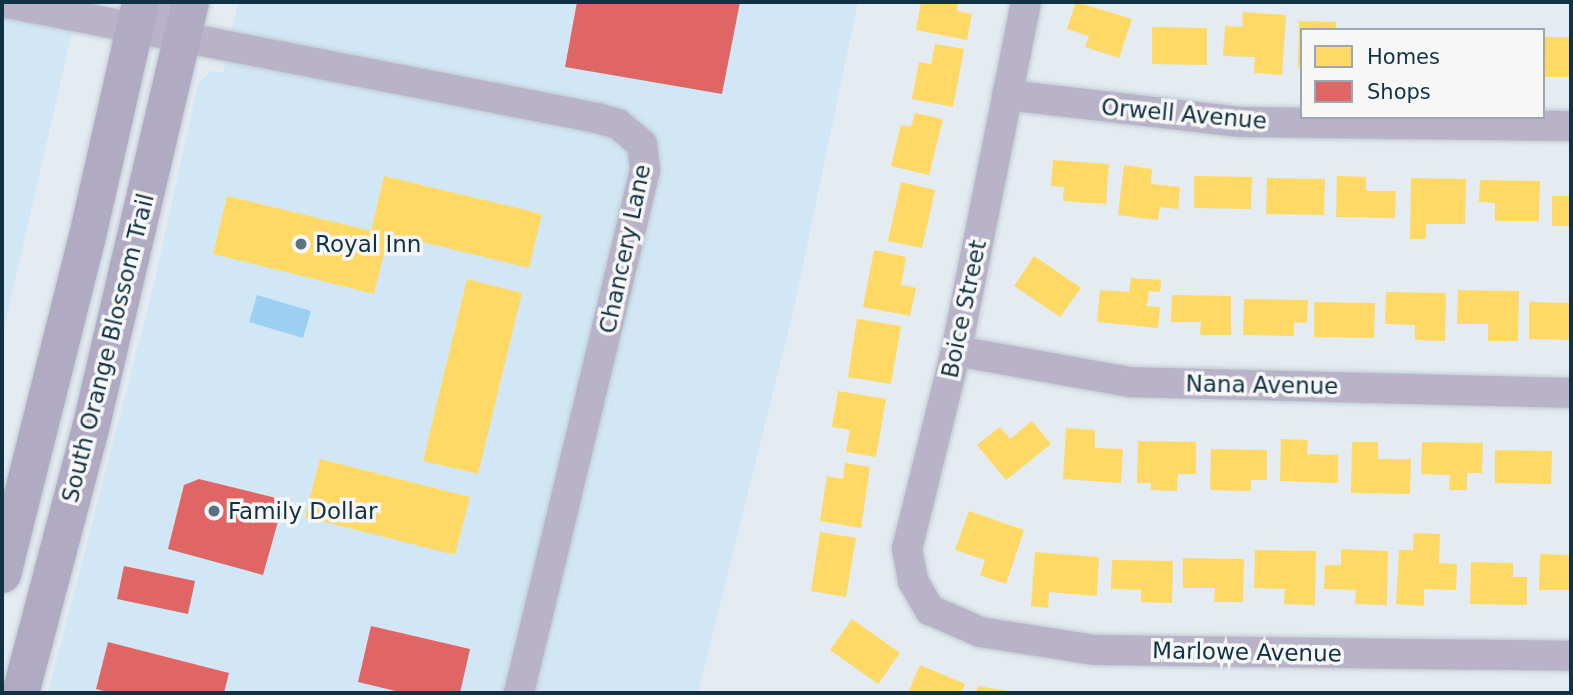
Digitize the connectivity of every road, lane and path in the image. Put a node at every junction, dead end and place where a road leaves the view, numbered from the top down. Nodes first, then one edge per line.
1 (2, 2) edge
2 (1026, 2) edge
3 (144, 10) edge
4 (186, 18) edge
5 (1007, 95) junction
6 (1571, 126) edge
7 (956, 351) junction
8 (1571, 393) edge
9 (2, 574) edge
10 (930, 610) joint
11 (1571, 656) edge
12 (20, 693) edge
13 (519, 693) edge

1 - 3 street, Chancery Lane
2 - 5 street, Boice Street
3 - 4 street, Chancery Lane
3 - 9 main road, South Orange Blossom Trail
4 - 12 main road, South Orange Blossom Trail
4 - 13 street, Chancery Lane
5 - 6 street, Orwell Avenue
5 - 7 street, Boice Street
7 - 8 street, Nana Avenue
7 - 10 street, Boice Street
10 - 11 street, Marlowe Avenue

